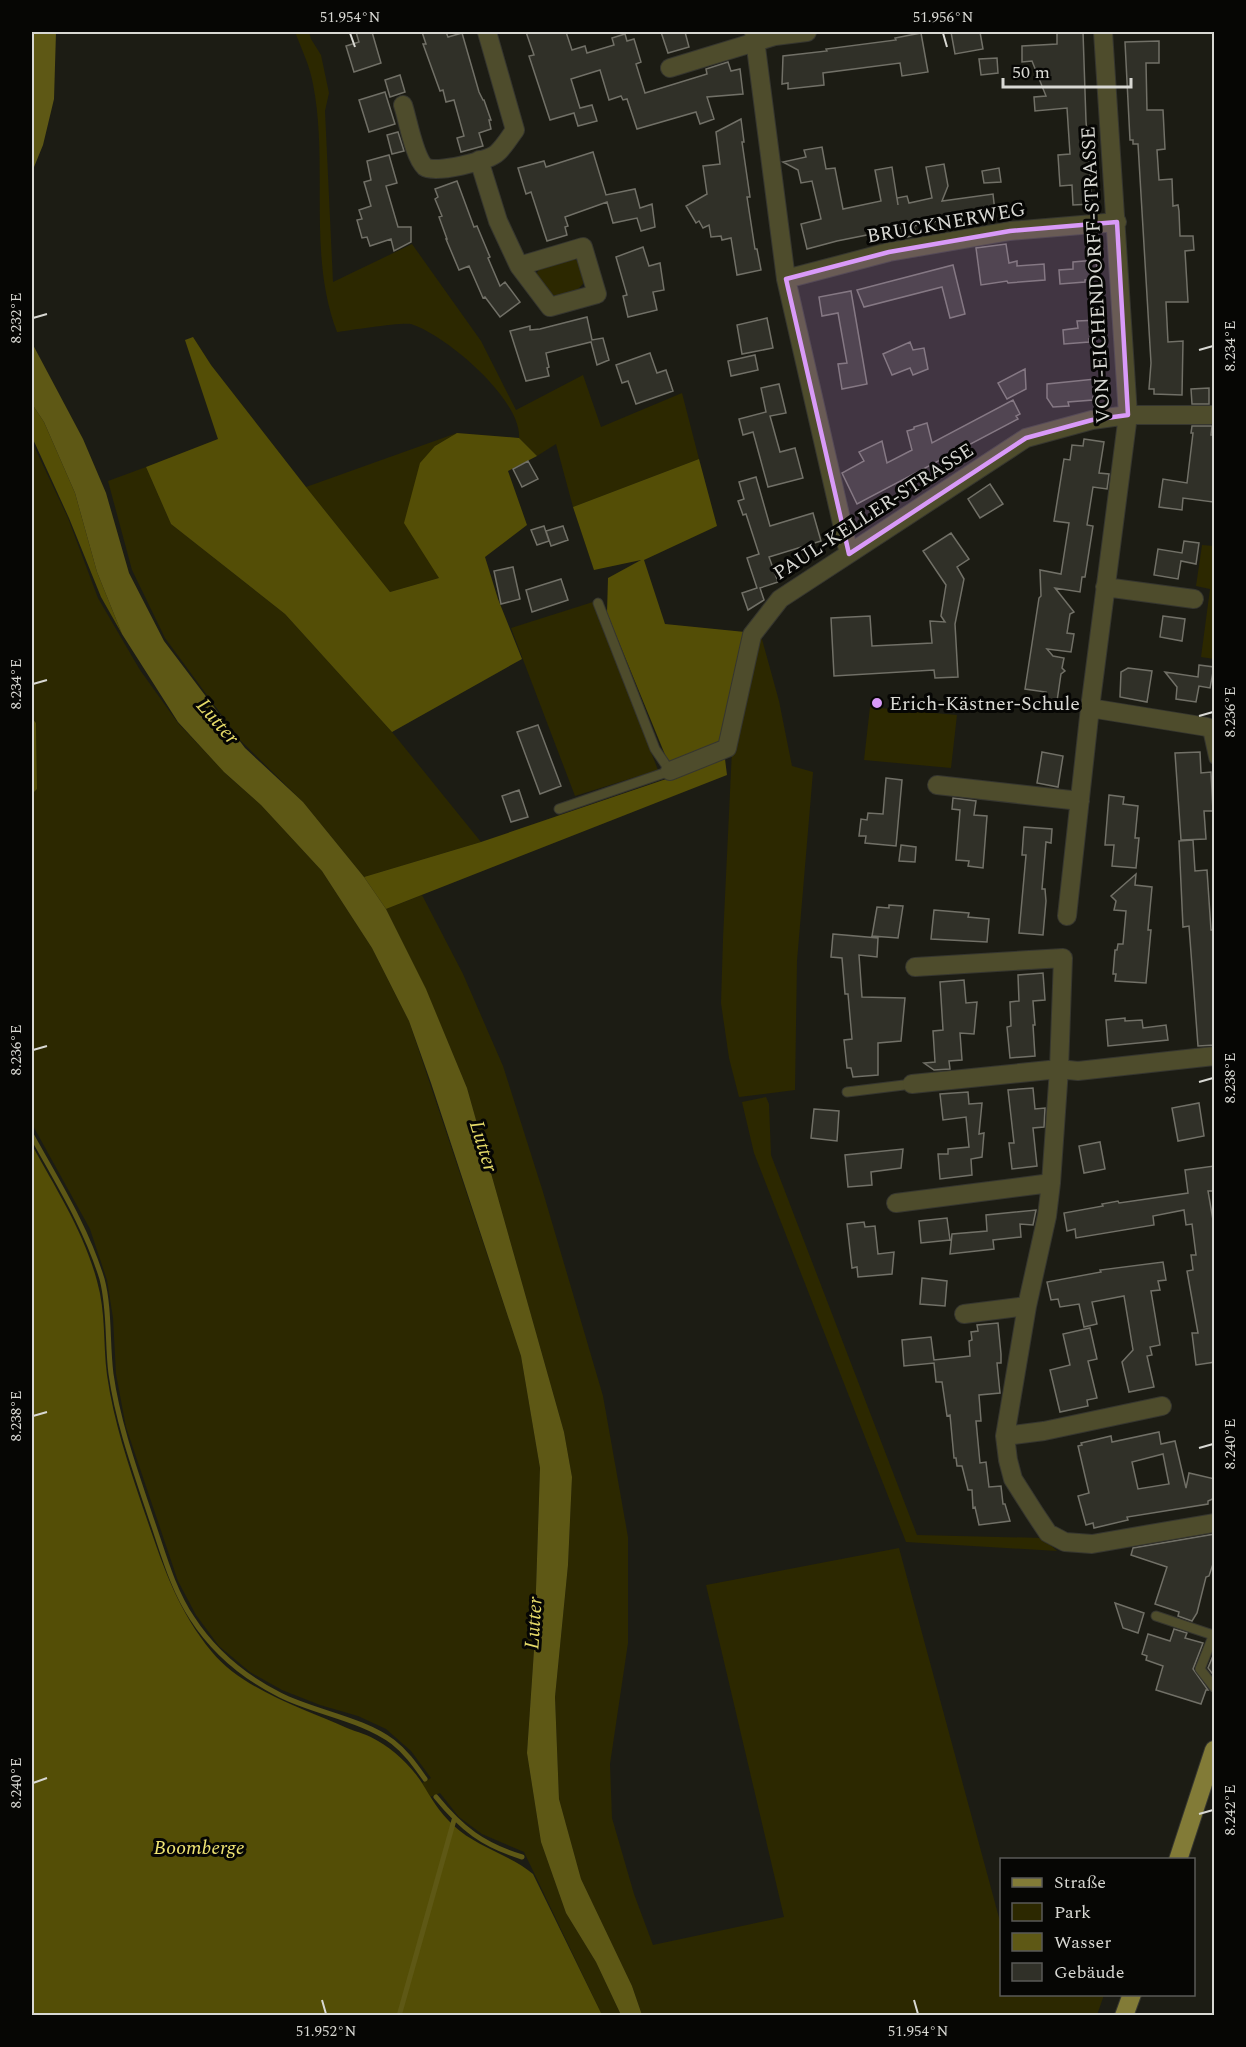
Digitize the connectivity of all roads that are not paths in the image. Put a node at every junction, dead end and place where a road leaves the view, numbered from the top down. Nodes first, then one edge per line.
1 (487, 32) edge
2 (807, 32) edge
3 (1103, 32) edge
4 (755, 36) edge
5 (670, 68) dead end
6 (403, 105) dead end
7 (479, 160) junction
8 (1117, 222) junction
9 (519, 266) dead end
10 (786, 279) junction
11 (1215, 415) edge
12 (1128, 416) junction
13 (849, 554) junction
14 (1105, 587) junction
15 (1194, 598) dead end
16 (598, 603) dead end
17 (1090, 708) junction
18 (1207, 727) joint
19 (1214, 759) edge
20 (670, 771) junction
21 (937, 785) dead end
22 (1080, 801) junction
23 (559, 809) dead end
24 (1067, 916) dead end
25 (915, 967) dead end
26 (1215, 1056) edge
27 (1059, 1069) junction
28 (912, 1084) joint
29 (847, 1092) dead end
30 (1051, 1183) junction
31 (896, 1203) dead end
32 (1026, 1306) junction
33 (964, 1314) dead end
34 (1162, 1406) dead end
35 (1005, 1436) junction
36 (1215, 1523) edge
37 (1156, 1616) dead end
38 (1214, 1634) edge
39 (1215, 1687) edge
40 (1214, 1755) edge
41 (1179, 1858) edge
42 (1131, 1996) edge
43 (1124, 2016) edge

1 - 7 street
2 - 4 street
3 - 8 street, VON-EICHENDORFF-STRASSE
4 - 5 street
4 - 10 street
6 - 7 street
7 - 9 street
8 - 10 street, BRUCKNERWEG
8 - 12 street, VON-EICHENDORFF-STRASSE
10 - 13 street
11 - 12 street, PAUL-KELLER-STRASSE
12 - 13 street, PAUL-KELLER-STRASSE
12 - 14 street, VON-EICHENDORFF-STRASSE
13 - 20 street, PAUL-KELLER-STRASSE
14 - 15 street
14 - 17 street, VON-EICHENDORFF-STRASSE
16 - 20 lane
17 - 18 street
17 - 22 street, VON-EICHENDORFF-STRASSE
18 - 19 lane
20 - 23 lane, PAUL-KELLER-STRASSE
21 - 22 street
22 - 24 street, VON-EICHENDORFF-STRASSE
25 - 27 street
26 - 27 street
27 - 28 street
27 - 30 street
28 - 29 lane
30 - 31 street
30 - 32 street
32 - 33 street
32 - 35 street
34 - 35 street
35 - 36 street
37 - 38 lane
38 - 39 lane
40 - 41 main road
42 - 43 main road

